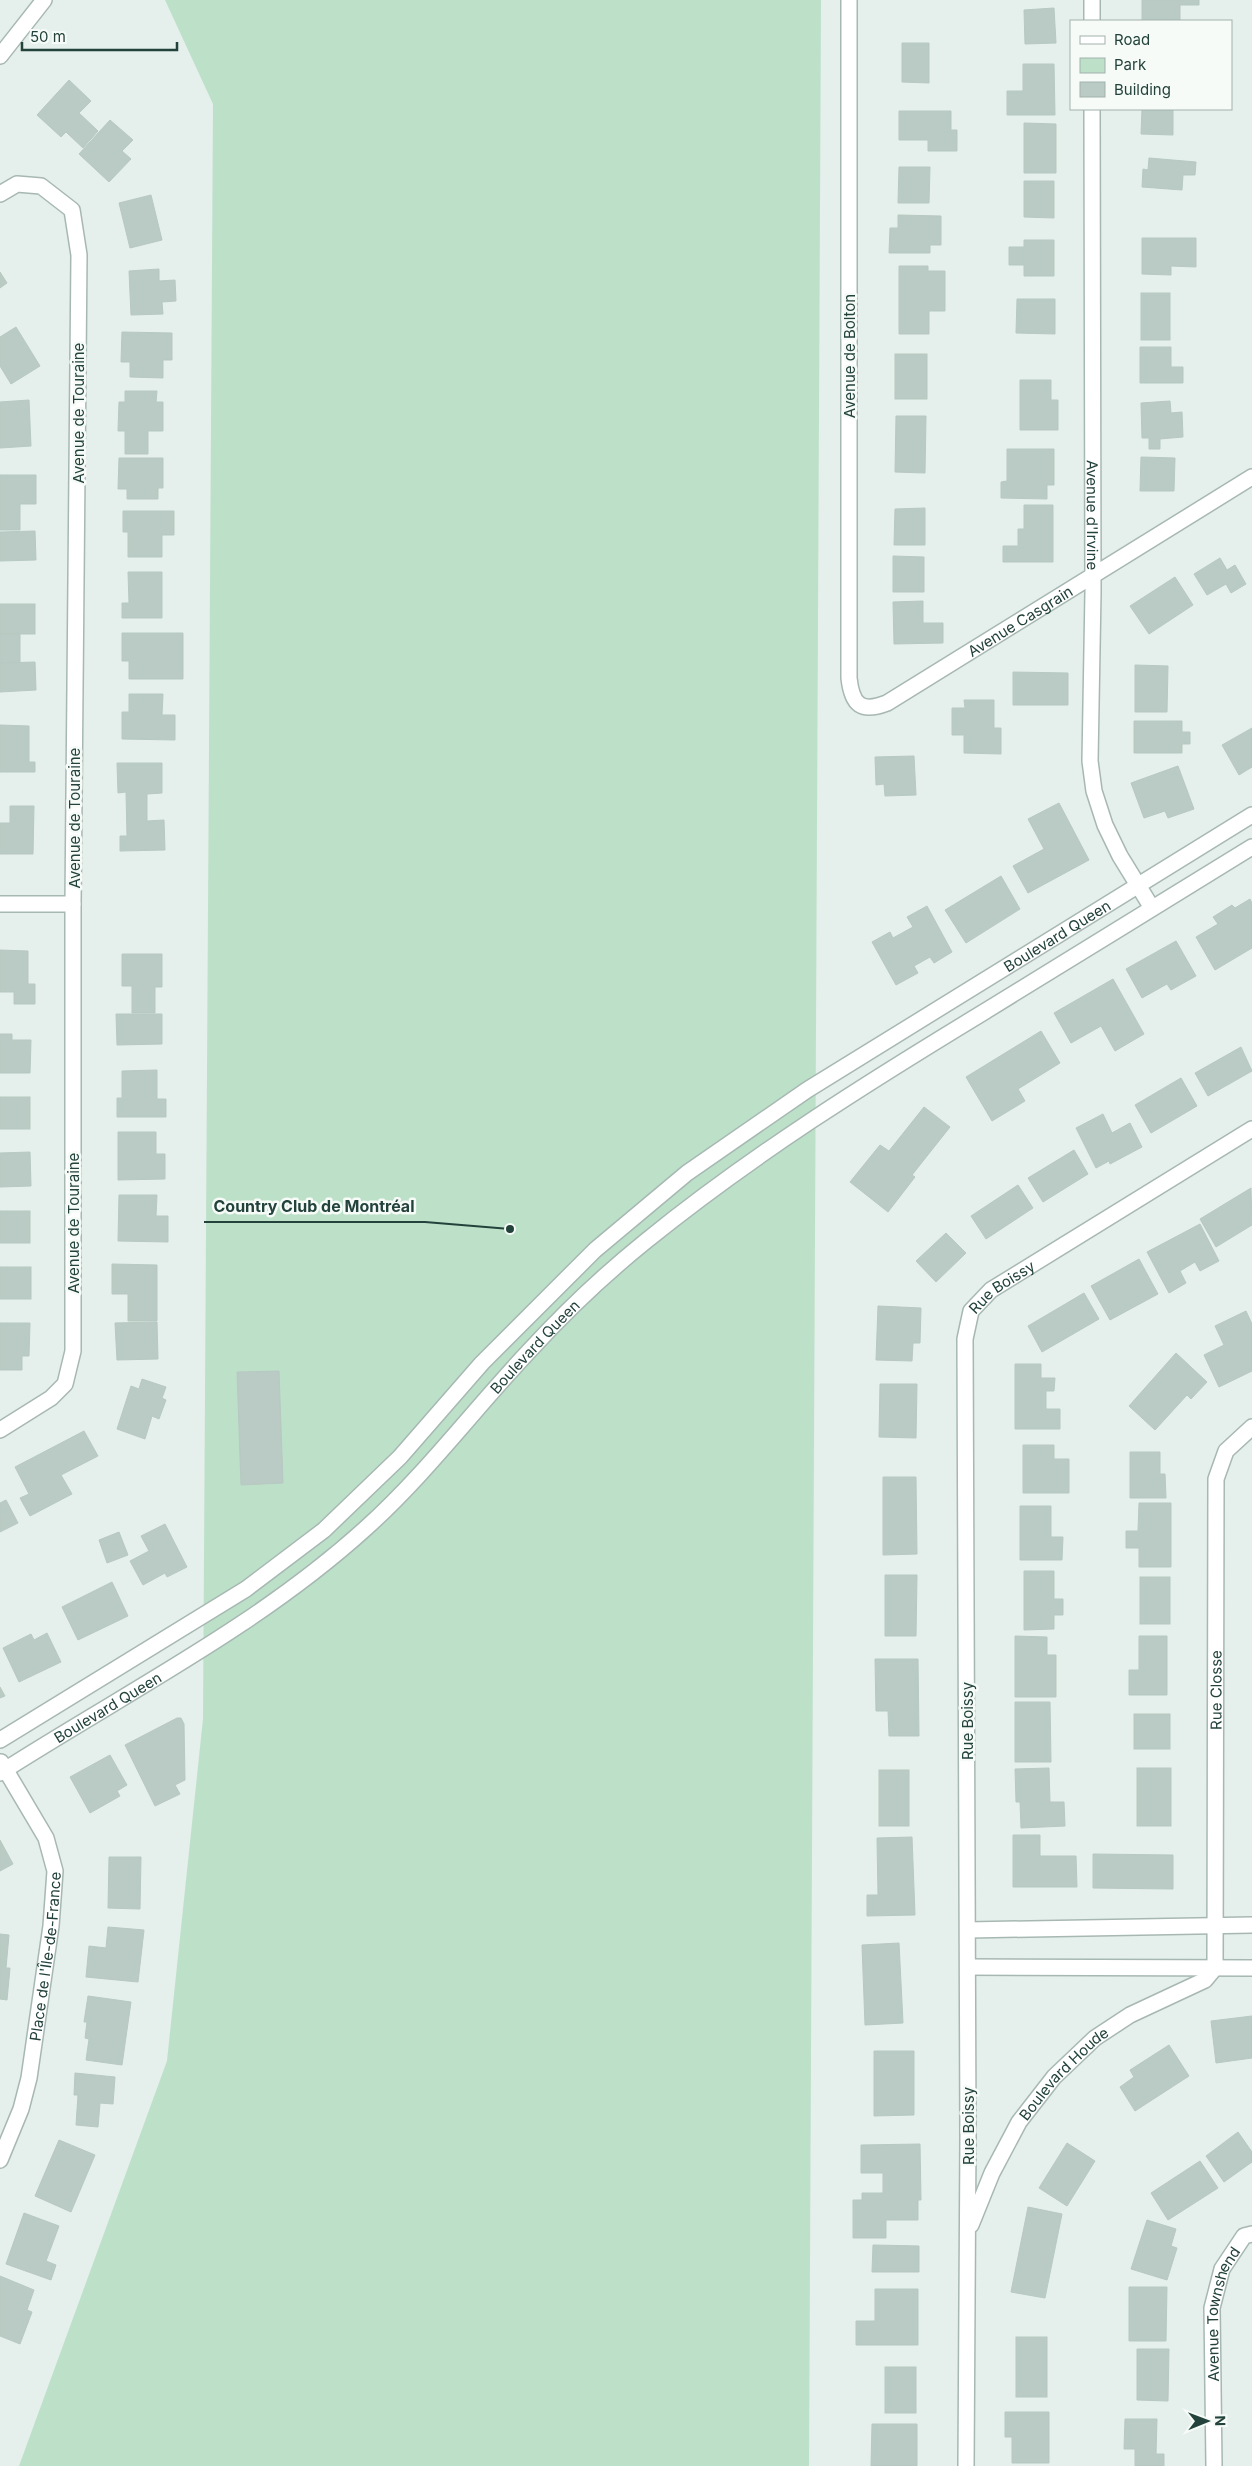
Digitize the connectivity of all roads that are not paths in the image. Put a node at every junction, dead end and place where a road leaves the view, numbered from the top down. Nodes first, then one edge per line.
1 (44, 0) edge
2 (849, 0) edge
3 (1092, 0) edge
4 (1092, 20) edge
5 (0, 56) edge
6 (1092, 110) edge
7 (0, 194) edge
8 (1252, 477) edge
9 (1093, 575) junction
10 (863, 707) joint
11 (1252, 815) edge
12 (1252, 847) edge
13 (1137, 886) junction
14 (0, 904) edge
15 (74, 904) junction
16 (1152, 908) junction
17 (862, 1055) junction
18 (878, 1077) junction
19 (1252, 1129) edge
20 (1252, 1427) edge
21 (0, 1430) edge
22 (199, 1619) junction
23 (214, 1642) junction
24 (0, 1740) edge
25 (2, 1767) edge
26 (1215, 1925) junction
27 (1252, 1925) edge
28 (968, 1930) junction
29 (968, 1967) junction
30 (1215, 1968) junction
31 (1252, 1968) edge
32 (0, 2160) edge
33 (968, 2232) junction
34 (1252, 2234) edge
35 (966, 2466) edge
36 (1214, 2466) edge

1 - 5 street
2 - 10 street, Avenue de Bolton
3 - 4 street
6 - 9 street, Avenue d'Irvine
7 - 15 street, Avenue de Touraine
8 - 9 street, Avenue Casgrain
9 - 10 street, Avenue Casgrain
9 - 13 street, Avenue d'Irvine
11 - 13 street, Boulevard Queen
12 - 16 street, Boulevard Queen
13 - 16 street, Avenue d'Irvine
13 - 17 street, Boulevard Queen
14 - 15 street
15 - 21 street, Avenue de Touraine
16 - 18 street, Boulevard Queen
17 - 18 street
17 - 22 street, Boulevard Queen
18 - 23 street, Boulevard Queen
19 - 28 street, Rue Boissy
20 - 26 street, Rue Closse
22 - 23 street
22 - 24 street, Boulevard Queen
23 - 25 street, Boulevard Queen
25 - 32 street, Place de l'Île-de-France
26 - 27 street
26 - 28 street
26 - 30 street, Rue Closse
28 - 29 street, Rue Boissy
29 - 30 street
29 - 33 street, Rue Boissy
30 - 31 street
30 - 33 street, Boulevard Houde
33 - 35 street, Rue Boissy
34 - 36 street, Avenue Townshend

